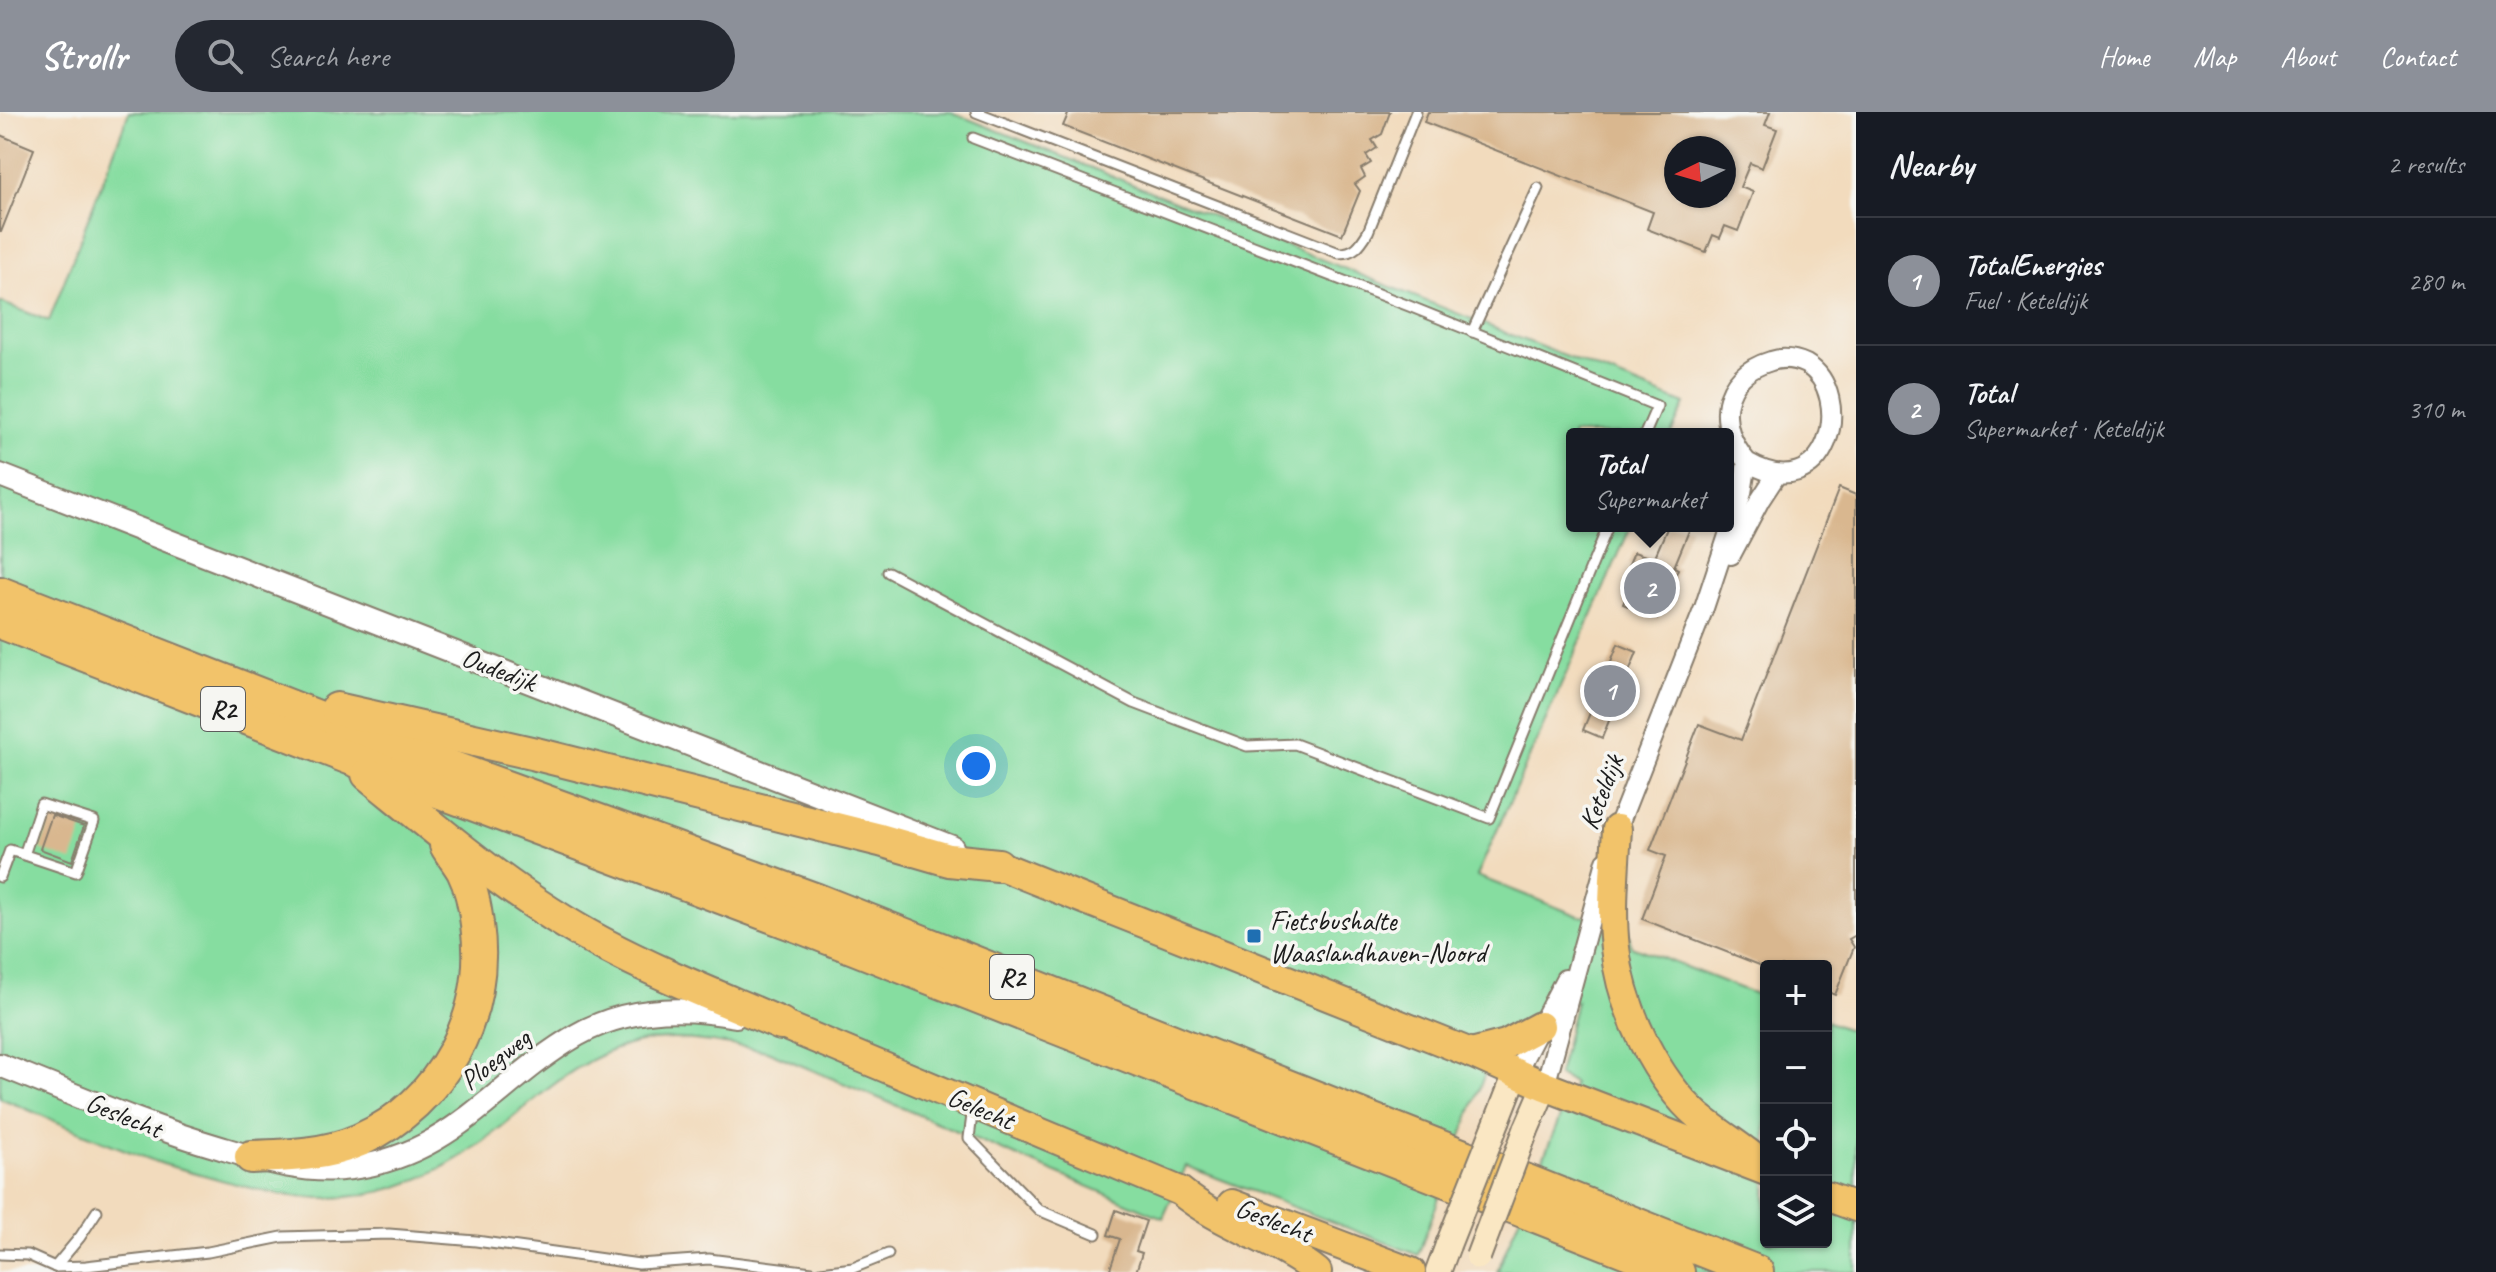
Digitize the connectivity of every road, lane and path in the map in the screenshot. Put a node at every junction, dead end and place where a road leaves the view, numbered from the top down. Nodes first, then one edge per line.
1 (976, 112) edge
2 (1416, 112) edge
3 (973, 138) dead end
4 (1538, 188) dead end
5 (1472, 332) junction
6 (1648, 428) edge
7 (1727, 428) edge
8 (1734, 447) edge
9 (1747, 462) junction
10 (1777, 474) junction
11 (0, 475) edge
12 (1734, 517) edge
13 (1606, 532) edge
14 (1729, 532) edge
15 (888, 572) dead end
16 (0, 593) edge
17 (1704, 608) junction
18 (0, 622) edge
19 (263, 695) junction
20 (347, 757) junction
21 (1617, 829) junction
22 (437, 833) junction
23 (24, 855) junction
24 (998, 865) junction
25 (0, 877) edge
26 (1593, 910) junction
27 (781, 1024) junction
28 (1540, 1026) junction
29 (1471, 1053) junction
30 (0, 1065) edge
31 (1516, 1073) junction
32 (1545, 1086) junction
33 (973, 1105) junction
34 (251, 1157) junction
35 (1760, 1163) edge
36 (1760, 1166) edge
37 (1180, 1191) junction
38 (1832, 1198) edge
39 (1856, 1207) edge
40 (97, 1211) dead end
41 (1096, 1234) dead end
42 (0, 1254) edge
43 (888, 1254) dead end
44 (1475, 1264) edge
45 (55, 1267) junction
46 (812, 1272) edge
47 (821, 1272) edge
48 (1317, 1272) edge
49 (1411, 1272) edge
50 (1438, 1272) edge
51 (1678, 1272) edge
52 (1757, 1272) edge

1 - 2 lane
3 - 5 lane
4 - 5 lane
5 - 6 lane
7 - 10 street
8 - 9 street
9 - 10 street
9 - 12 street, Keteldijk
10 - 17 street, Keteldijk
11 - 24 street, Oudedijk
13 - 15 lane
14 - 17 street, Keteldijk
16 - 19 highway, R2
17 - 21 street, Keteldijk
18 - 20 highway, R2
19 - 24 highway, R2
19 - 52 highway, R2
20 - 22 highway, R2
20 - 51 highway, R2
21 - 26 street, Keteldijk
21 - 35 main road
22 - 27 highway, R2
22 - 34 highway, R2
23 - 23 lane
23 - 25 lane
24 - 29 main road
26 - 28 street, Keteldijk
26 - 32 street, Keteldijk
27 - 33 main road, Gelecht
27 - 34 street, Ploegweg
28 - 29 main road
28 - 31 street, Keteldijk
29 - 31 main road
30 - 34 street, Geslecht
31 - 32 main road
31 - 50 main road, bridge
32 - 36 main road
32 - 44 main road, bridge
33 - 37 main road, Gelecht
33 - 41 lane
37 - 48 main road
37 - 49 main road, Geslecht
38 - 39 main road
40 - 45 lane
42 - 45 lane
43 - 47 lane
45 - 46 lane

